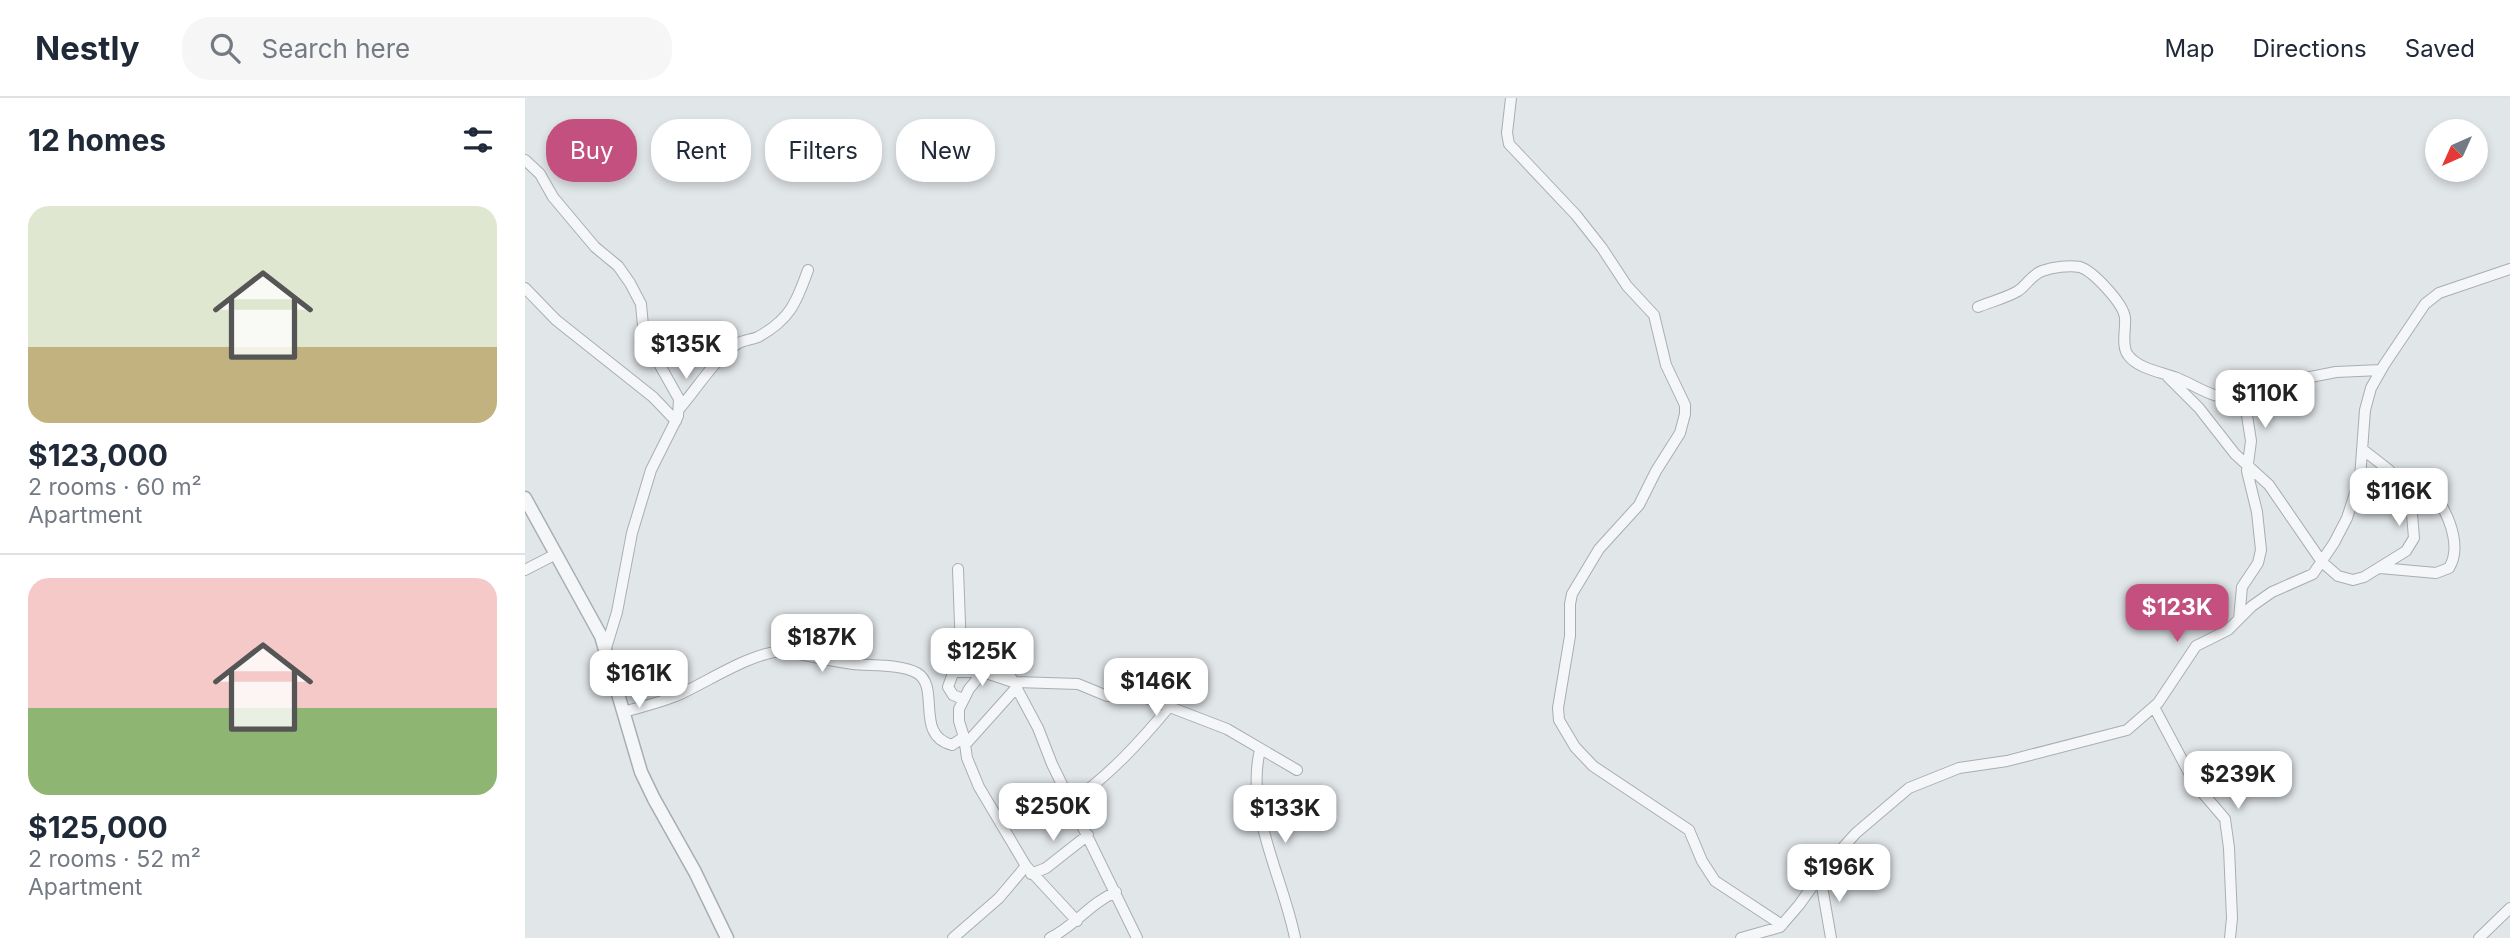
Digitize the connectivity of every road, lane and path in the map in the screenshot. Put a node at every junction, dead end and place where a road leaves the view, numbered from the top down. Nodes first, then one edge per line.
1 (1511, 98) edge
2 (525, 160) edge
3 (2510, 269) edge
4 (808, 270) dead end
5 (525, 288) edge
6 (1978, 307) dead end
7 (2381, 370) junction
8 (2166, 374) junction
9 (2244, 396) junction
10 (680, 408) junction
11 (676, 421) junction
12 (2362, 449) junction
13 (2246, 465) junction
14 (525, 498) edge
15 (2440, 503) dead end
16 (556, 554) junction
17 (2322, 562) junction
18 (2379, 568) junction
19 (958, 569) dead end
20 (525, 570) edge
21 (2239, 619) junction
22 (605, 648) junction
23 (999, 653) dead end
24 (1008, 671) dead end
25 (954, 672) junction
26 (983, 672) junction
27 (1014, 685) junction
28 (963, 699) junction
29 (1169, 707) junction
30 (2154, 707) junction
31 (623, 712) junction
32 (965, 741) junction
33 (1260, 750) junction
34 (1297, 770) dead end
35 (1071, 802) junction
36 (1088, 835) junction
37 (1028, 870) junction
38 (1820, 875) junction
39 (1116, 892) junction
40 (2510, 908) edge
41 (1077, 921) junction
42 (1782, 925) junction
43 (2483, 936) edge
44 (727, 938) edge
45 (953, 938) edge
46 (1051, 938) edge
47 (1137, 938) edge
48 (1295, 938) edge
49 (1741, 938) edge
50 (1831, 938) edge
51 (2230, 938) edge

1 - 42 street
2 - 10 street
3 - 7 street
4 - 10 street
5 - 11 street
6 - 8 street
7 - 9 street
7 - 12 street
8 - 9 street
8 - 13 street
9 - 13 street
10 - 11 street
11 - 22 street
12 - 17 street
12 - 18 street
13 - 17 street
13 - 21 street
14 - 16 street
15 - 18 street
16 - 20 street
16 - 22 street
17 - 18 street
17 - 21 street
19 - 25 street
21 - 30 street
22 - 31 street
23 - 26 street
24 - 27 street
25 - 26 street
25 - 28 street
26 - 27 street
26 - 28 street
27 - 29 street
27 - 32 street
27 - 35 street
28 - 32 street
29 - 33 street
29 - 35 street
30 - 38 street
30 - 51 street
31 - 32 street
31 - 44 street
32 - 37 street
33 - 34 street
33 - 48 street
35 - 36 street
36 - 37 street
36 - 39 street
37 - 41 street
37 - 45 street
38 - 42 street
38 - 50 street
39 - 41 street
39 - 47 street
40 - 43 street
41 - 46 street
42 - 49 street

